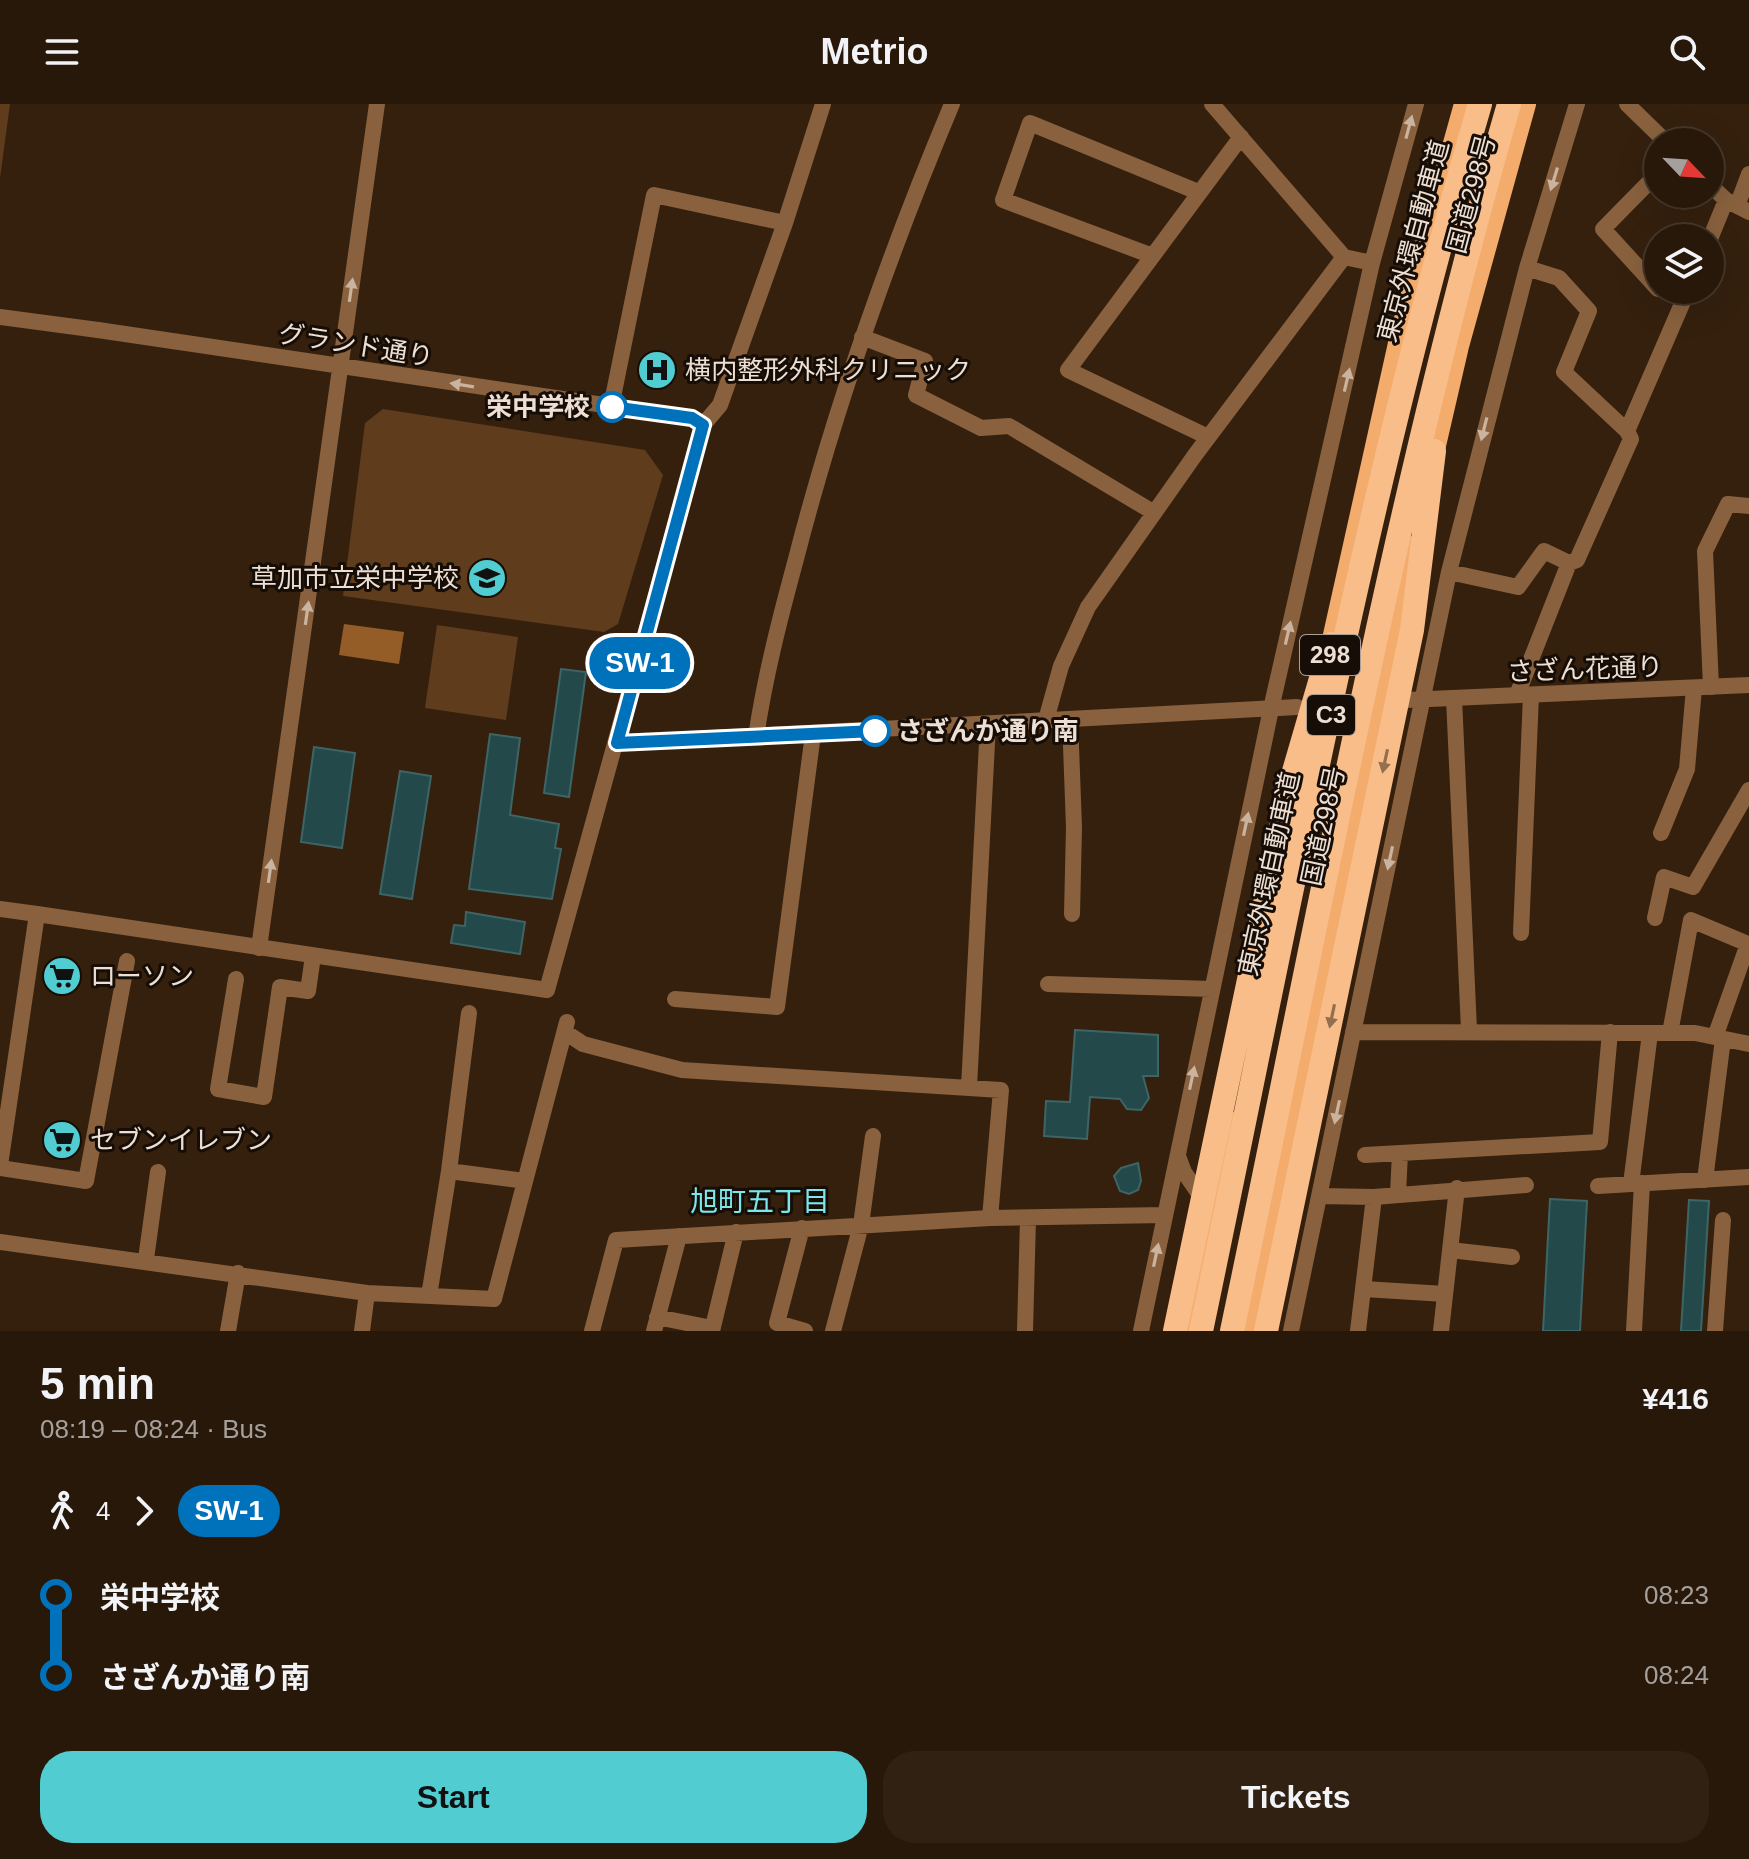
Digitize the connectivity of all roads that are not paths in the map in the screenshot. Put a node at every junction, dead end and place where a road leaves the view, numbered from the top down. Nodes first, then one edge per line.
1 (377, 104) edge
2 (823, 104) edge
3 (952, 104) edge
4 (1212, 104) edge
5 (1416, 104) edge
6 (1453, 104) edge
7 (1465, 104) edge
8 (1480, 104) edge
9 (1509, 104) edge
10 (1525, 104) edge
11 (1536, 104) edge
12 (1577, 104) edge
13 (1627, 104) edge
14 (1652, 128) edge
15 (1241, 137) junction
16 (1749, 174) edge
17 (1644, 187) edge
18 (1198, 192) junction
19 (1737, 206) edge
20 (785, 223) junction
21 (1722, 224) edge
22 (1150, 255) junction
23 (1344, 257) junction
24 (1372, 263) junction
25 (1527, 268) junction
26 (1644, 273) edge
27 (1673, 304) edge
28 (1682, 304) edge
29 (1679, 311) junction
30 (0, 317) edge
31 (1402, 330) junction
32 (862, 337) junction
33 (1458, 346) junction
34 (340, 367) junction
35 (611, 407) junction
36 (703, 425) junction
37 (1627, 431) junction
38 (1208, 437) junction
39 (1434, 451) junction
40 (1749, 506) edge
41 (1153, 512) junction
42 (1569, 563) junction
43 (1449, 572) junction
44 (1335, 630) junction
45 (1749, 685) edge
46 (1702, 688) junction
47 (1524, 695) junction
48 (1454, 698) junction
49 (1416, 700) junction
50 (1297, 707) dead end
51 (1271, 709) junction
52 (1070, 719) junction
53 (1046, 720) junction
54 (988, 724) junction
55 (813, 734) junction
56 (756, 737) junction
57 (617, 743) junction
58 (1746, 802) edge
59 (1661, 833) dead end
60 (0, 909) edge
61 (37, 914) junction
62 (1072, 914) dead end
63 (1655, 918) dead end
64 (1521, 933) dead end
65 (259, 948) junction
66 (313, 956) junction
67 (127, 961) dead end
68 (236, 979) dead end
69 (1048, 984) dead end
70 (1212, 989) junction
71 (675, 999) dead end
72 (469, 1013) dead end
73 (1469, 1030) junction
74 (1353, 1032) junction
75 (1610, 1032) junction
76 (1650, 1033) junction
77 (1670, 1033) junction
78 (1719, 1038) junction
79 (1749, 1044) edge
80 (969, 1087) junction
81 (873, 1136) dead end
82 (1400, 1153) junction
83 (1178, 1155) junction
84 (1365, 1155) dead end
85 (0, 1167) edge
86 (449, 1171) junction
87 (158, 1172) dead end
88 (1749, 1177) edge
89 (1705, 1180) junction
90 (525, 1181) junction
91 (1637, 1184) junction
92 (1526, 1185) dead end
93 (1598, 1186) dead end
94 (1457, 1188) junction
95 (1398, 1194) junction
96 (1320, 1196) junction
97 (1374, 1197) junction
98 (1213, 1211) junction
99 (1165, 1215) junction
100 (990, 1218) junction
101 (1028, 1219) junction
102 (1723, 1220) dead end
103 (861, 1225) junction
104 (802, 1228) junction
105 (736, 1232) junction
106 (679, 1236) junction
107 (0, 1242) edge
108 (1307, 1248) junction
109 (1450, 1250) junction
110 (1512, 1257) dead end
111 (146, 1259) junction
112 (238, 1273) junction
113 (1259, 1279) junction
114 (1364, 1289) junction
115 (367, 1293) junction
116 (1445, 1294) junction
117 (429, 1296) junction
118 (656, 1324) edge
119 (712, 1330) edge
120 (228, 1331) edge
121 (362, 1331) edge
122 (592, 1331) edge
123 (805, 1331) edge
124 (833, 1331) edge
125 (1025, 1331) edge
126 (1141, 1331) edge
127 (1175, 1331) edge
128 (1188, 1331) edge
129 (1201, 1331) edge
130 (1232, 1331) edge
131 (1248, 1331) edge
132 (1266, 1331) edge
133 (1291, 1331) edge
134 (1358, 1331) edge
135 (1441, 1331) edge
136 (1634, 1331) edge
137 (1715, 1331) edge

34 -> 1 street
2 - 20 street
3 - 32 street
4 - 15 street
24 -> 5 street
6 - 31 highway, 298
7 - 31 highway, 国道298号 / 298
8 - 129 highway, 東京外環自動車道 / C3
9 - 130 highway, C3
10 - 33 highway, 国道298号 / 298
11 - 33 highway
12 -> 25 street
13 - 14 street
15 - 18 street
15 - 23 street
16 - 19 street
17 - 26 street
18 - 22 street
18 - 22 street
19 - 21 street
20 - 35 street
20 - 36 street
22 - 38 street
23 - 24 street
23 - 38 street
51 -> 24 street
25 - 37 street
25 -> 43 street
27 - 29 street
28 - 29 street
29 - 37 street
30 - 34 street, グランド通り
31 - 44 highway, 国道298号 / 298
32 - 41 street
32 - 56 street
33 - 39 highway, 国道298号 / 298
35 -> 34 street, グランド通り
65 -> 34 street
35 - 36 street, グランド通り
36 - 57 street
37 - 42 street
38 - 41 street
39 - 113 highway, 国道298号 / 298
39 -> 132 highway
40 - 46 street
41 - 53 street
42 - 43 street
42 - 47 street
43 - 49 street
44 - 98 highway, 国道298号 / 298
44 - 127 highway
45 - 46 street, さざん花通り
46 - 47 street, さざん花通り
46 - 59 street
47 - 48 street, さざん花通り
47 - 64 street
48 - 49 street, さざん花通り
48 - 73 street
49 -> 74 street
50 - 51 street
51 - 52 street
70 -> 51 street
52 - 53 street
52 - 62 street
53 - 54 street
54 - 55 street
54 - 80 street
55 - 56 street
55 - 71 street
56 - 57 street
57 - 66 street
58 - 63 street
60 - 61 street
61 - 65 street
61 - 85 street
65 - 66 street
66 - 68 street
67 - 85 street
69 - 70 street
83 -> 70 street
72 - 86 street
73 - 74 street
73 - 75 street
74 -> 96 street
75 - 76 street
75 - 82 street
76 - 77 street
76 - 91 street
77 - 78 street
77 - 78 street
78 - 79 street
78 - 89 street
80 - 90 street
80 - 100 street
81 - 103 street
82 - 84 street
82 - 95 street
83 - 98 street
83 - 99 street
86 - 90 street
86 - 117 street
87 - 111 street
88 - 89 street
89 - 91 street
90 - 117 street
91 - 93 street
91 - 136 street
92 - 94 street
94 - 95 street
94 - 109 street
95 - 97 street
96 - 97 street
96 - 108 street
97 - 114 street
98 - 128 highway, 国道298号 / 298
99 - 101 street
126 -> 99 street
100 - 101 street
100 - 103 street
101 - 125 street
102 - 137 street
103 - 104 street
103 - 124 street
104 - 105 street
104 - 123 street
105 - 106 street
105 - 119 street
106 - 118 street
106 - 122 street
107 - 111 street
108 - 113 street
108 - 133 street
109 - 110 street
109 - 116 street
111 - 112 street
112 - 115 street
112 - 120 street
113 - 131 highway, 国道298号 / 298
114 - 116 street
114 - 134 street
115 - 117 street
115 - 121 street
116 - 135 street
118 - 119 street

